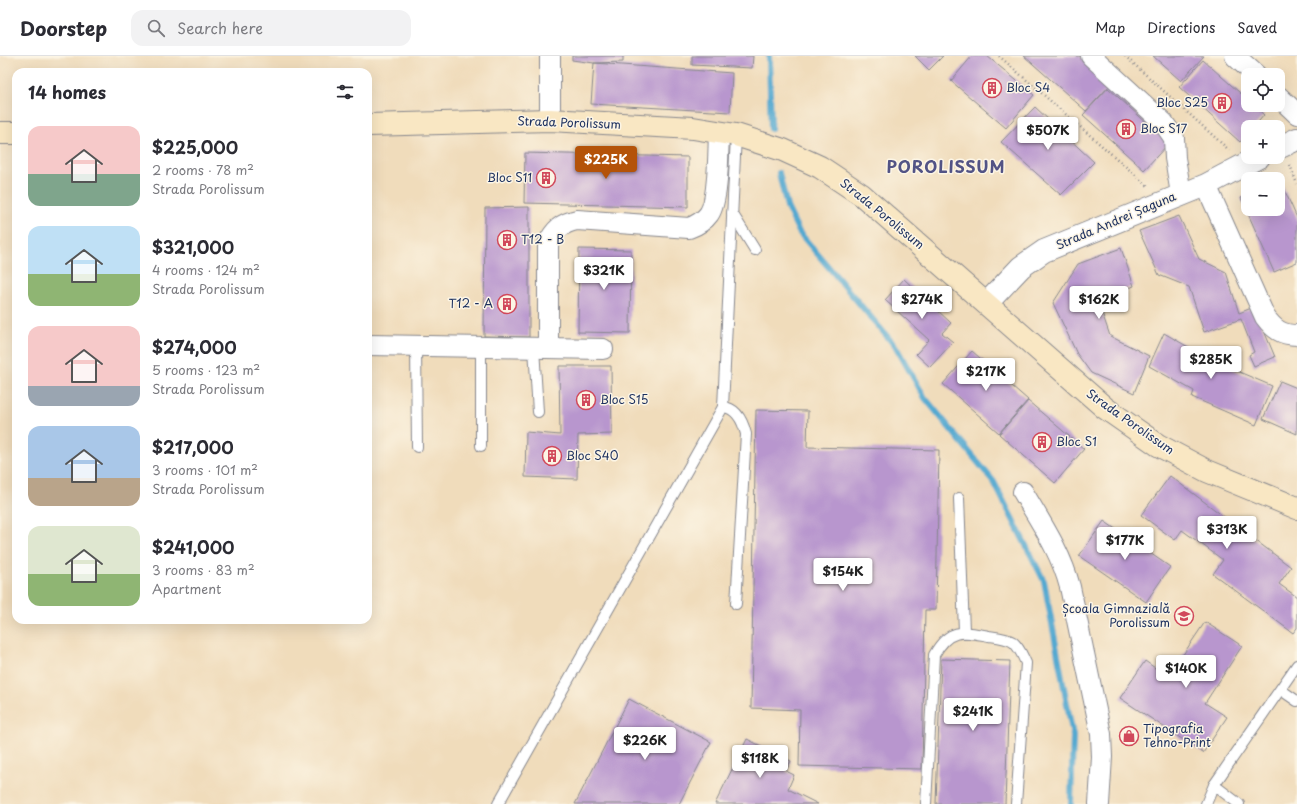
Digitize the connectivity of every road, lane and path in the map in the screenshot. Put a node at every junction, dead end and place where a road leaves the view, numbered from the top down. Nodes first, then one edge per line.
1 (550, 56) edge
2 (999, 56) edge
3 (1091, 56) edge
4 (1125, 56) edge
5 (1238, 57) edge
6 (1249, 68) edge
7 (1285, 103) edge
8 (1297, 114) edge
9 (550, 120) junction
10 (372, 125) edge
11 (0, 133) edge
12 (12, 133) edge
13 (728, 134) junction
14 (1297, 139) edge
15 (1285, 145) edge
16 (1241, 152) edge
17 (1244, 164) edge
18 (1206, 185) junction
19 (1173, 197) junction
20 (732, 213) junction
21 (755, 250) dead end
22 (987, 303) junction
23 (1297, 335) edge
24 (372, 345) edge
25 (416, 346) junction
26 (481, 347) junction
27 (541, 348) junction
28 (603, 349) dead end
29 (723, 407) junction
30 (538, 412) dead end
31 (481, 446) dead end
32 (417, 447) dead end
33 (1022, 492) dead end
34 (959, 498) dead end
35 (1297, 508) edge
36 (736, 604) dead end
37 (964, 631) junction
38 (1297, 665) edge
39 (1281, 690) junction
40 (1297, 701) edge
41 (1214, 785) junction
42 (498, 804) edge
43 (926, 804) edge
44 (1016, 804) edge
45 (1099, 804) edge
46 (1206, 804) edge
47 (1239, 804) edge

1 - 9 street
2 - 19 path
3 - 19 street
4 - 16 path
5 - 6 street
7 - 8 street
9 - 10 main road, Strada Porolissum
9 - 13 main road, Strada Porolissum
11 - 12 main road
13 - 20 lane
13 - 22 main road, Strada Porolissum
13 - 27 street
14 - 15 street
17 - 18 street, Strada Andrei Șaguna
18 - 19 street, Strada Andrei Șaguna
18 - 23 street
19 - 22 street, Strada Andrei Șaguna
20 - 21 lane
20 - 29 lane
22 - 35 main road, Strada Porolissum
24 - 25 street
25 - 26 street
25 - 32 lane
26 - 27 street
26 - 31 lane
27 - 28 street
27 - 30 lane
29 - 36 lane
29 - 42 lane
33 - 45 street
34 - 37 lane
37 - 43 lane
37 - 44 lane
38 - 39 lane
39 - 40 lane
39 - 41 lane
41 - 46 lane
41 - 47 lane

